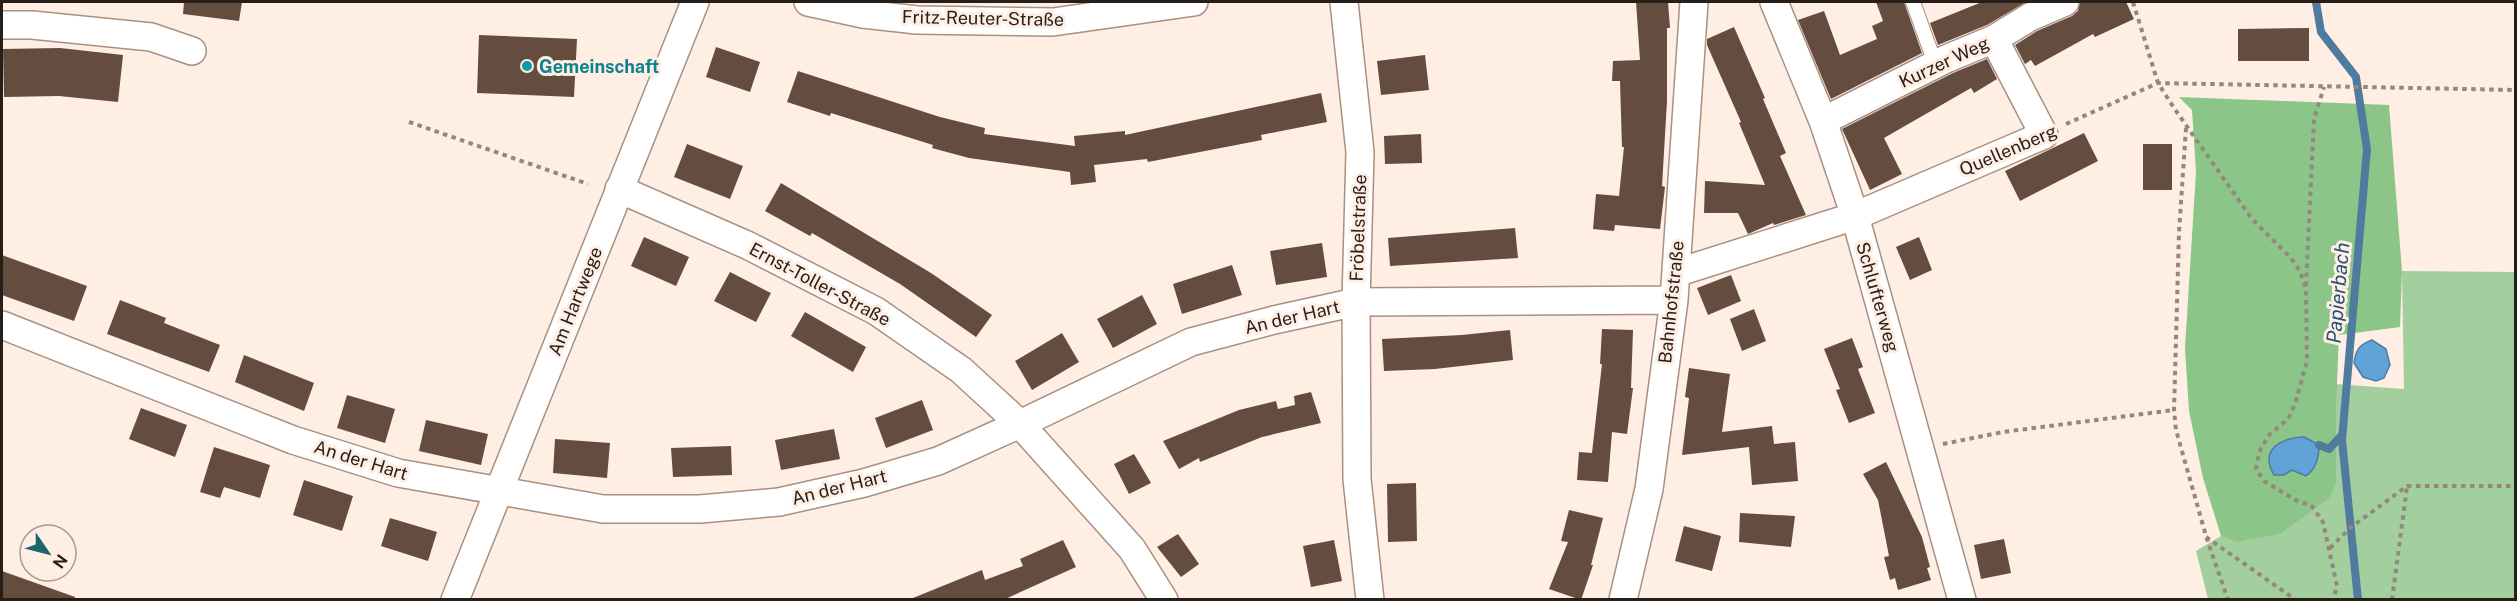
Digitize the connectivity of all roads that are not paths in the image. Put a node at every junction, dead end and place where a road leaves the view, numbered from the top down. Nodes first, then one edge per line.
1 (695, 2) edge
2 (808, 2) edge
3 (1194, 2) edge
4 (1344, 2) edge
5 (1694, 2) edge
6 (1774, 2) edge
7 (1913, 2) edge
8 (2064, 2) edge
9 (2028, 9) edge
10 (2, 25) edge
11 (1994, 39) junction
12 (192, 51) dead end
13 (1936, 66) junction
14 (1823, 121) junction
15 (619, 189) junction
16 (1855, 216) junction
17 (1676, 273) junction
18 (1674, 300) junction
19 (1356, 302) junction
20 (2, 325) edge
21 (1020, 424) junction
22 (498, 491) junction
23 (455, 600) edge
24 (1164, 600) edge
25 (1370, 600) edge
26 (1623, 600) edge
27 (1962, 600) edge

1 - 15 street, Am Hartwege
2 - 3 street, Fritz-Reuter-Straße
4 - 19 street, Fröbelstraße
5 - 17 street, Bahnhofstraße
6 - 14 street, Schlufterweg
7 - 13 lane
8 - 9 street, Kurzer Weg
9 - 11 street, Kurzer Weg
10 - 12 street
11 - 13 street, Kurzer Weg
11 - 16 street, Quellenberg
13 - 14 street, Kurzer Weg
14 - 16 street, Schlufterweg
15 - 21 street, Ernst-Toller-Straße
15 - 22 street, Am Hartwege
16 - 17 street, Quellenberg
16 - 27 street, Schlufterweg
17 - 18 street, Bahnhofstraße
18 - 19 street, An der Hart
18 - 26 street, Bahnhofstraße
19 - 21 street, An der Hart
19 - 25 street, Fröbelstraße
20 - 22 street, An der Hart
21 - 22 street, An der Hart
21 - 24 street, Ernst-Toller-Straße
22 - 23 street, Am Hartwege

